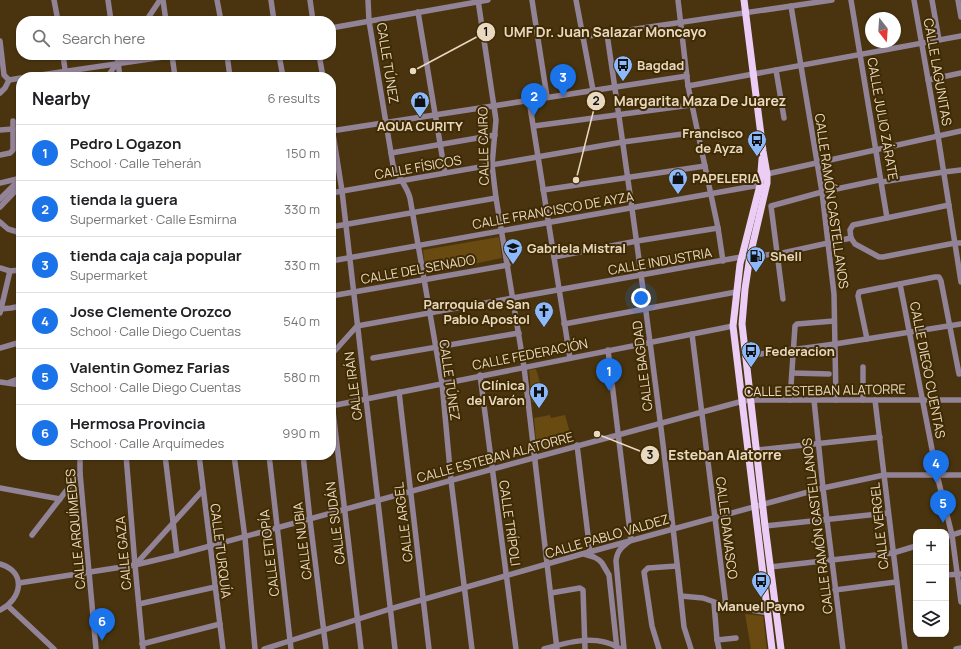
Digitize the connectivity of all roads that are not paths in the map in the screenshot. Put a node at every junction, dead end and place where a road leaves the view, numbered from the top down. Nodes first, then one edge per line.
1 (54, 0) edge
2 (108, 0) edge
3 (162, 0) edge
4 (217, 0) edge
5 (271, 0) edge
6 (310, 0) edge
7 (368, 0) edge
8 (488, 0) edge
9 (532, 0) edge
10 (576, 0) edge
11 (678, 0) edge
12 (744, 0) edge
13 (832, 0) edge
14 (851, 0) edge
15 (914, 0) edge
16 (932, 0) edge
17 (958, 0) edge
18 (478, 1) edge
19 (791, 6) junction
20 (418, 12) junction
21 (745, 13) junction
22 (57, 16) edge
23 (110, 16) edge
24 (150, 16) edge
25 (165, 16) edge
26 (220, 16) edge
27 (273, 16) edge
28 (312, 16) edge
29 (961, 17) edge
30 (369, 21) junction
31 (681, 23) junction
32 (336, 27) edge
33 (607, 34) junction
34 (961, 36) edge
35 (582, 37) junction
36 (939, 40) junction
37 (0, 41) edge
38 (922, 43) junction
39 (861, 54) junction
40 (64, 60) edge
41 (117, 60) edge
42 (120, 60) edge
43 (139, 60) edge
44 (173, 60) edge
45 (227, 60) edge
46 (280, 60) edge
47 (320, 60) edge
48 (118, 63) junction
49 (801, 65) junction
50 (2, 69) edge
51 (776, 70) junction
52 (66, 72) edge
53 (75, 72) edge
54 (111, 72) edge
55 (119, 72) edge
56 (175, 72) edge
57 (229, 72) edge
58 (282, 72) edge
59 (322, 72) edge
60 (961, 73) edge
61 (753, 74) junction
62 (687, 76) junction
63 (16, 79) edge
64 (9, 80) junction
65 (928, 80) junction
66 (688, 86) junction
67 (615, 87) junction
68 (593, 90) junction
69 (0, 93) edge
70 (547, 97) junction
71 (530, 100) junction
72 (494, 105) junction
73 (691, 105) junction
74 (435, 115) junction
75 (619, 115) junction
76 (784, 118) dead end
77 (13, 121) dead end
78 (386, 122) junction
79 (534, 126) junction
80 (13, 128) junction
81 (0, 130) edge
82 (336, 130) edge
83 (961, 131) edge
84 (698, 132) junction
85 (495, 135) junction
86 (938, 136) junction
87 (623, 142) junction
88 (440, 144) junction
89 (876, 150) junction
90 (763, 151) junction
91 (391, 153) junction
92 (0, 155) edge
93 (336, 155) edge
94 (538, 157) junction
95 (818, 162) junction
96 (492, 165) junction
97 (705, 166) junction
98 (961, 170) edge
99 (944, 172) junction
100 (445, 173) junction
101 (767, 174) junction
102 (628, 177) junction
103 (16, 179) edge
104 (402, 181) junction
105 (0, 182) edge
106 (882, 182) junction
107 (16, 183) edge
108 (760, 185) junction
109 (16, 190) edge
110 (544, 190) junction
111 (342, 191) junction
112 (336, 192) edge
113 (822, 192) junction
114 (711, 193) junction
115 (496, 198) junction
116 (0, 199) edge
117 (759, 204) junction
118 (949, 205) junction
119 (0, 207) edge
120 (633, 207) junction
121 (413, 213) junction
122 (887, 218) junction
123 (0, 222) edge
124 (548, 222) junction
125 (346, 224) junction
126 (336, 226) edge
127 (718, 228) junction
128 (503, 230) junction
129 (16, 231) edge
130 (851, 238) junction
131 (636, 241) junction
132 (828, 243) junction
133 (958, 243) edge
134 (418, 245) junction
135 (778, 254) junction
136 (750, 256) junction
137 (554, 257) junction
138 (741, 257) junction
139 (350, 258) junction
140 (336, 260) edge
141 (723, 261) junction
142 (508, 265) junction
143 (0, 268) edge
144 (16, 270) edge
145 (10, 271) junction
146 (641, 275) junction
147 (424, 280) junction
148 (961, 282) edge
149 (900, 284) junction
150 (559, 290) junction
151 (354, 291) junction
152 (736, 292) junction
153 (336, 295) edge
154 (514, 298) junction
155 (783, 299) dead end
156 (16, 307) edge
157 (646, 308) junction
158 (0, 310) edge
159 (430, 314) junction
160 (834, 320) junction
161 (564, 324) junction
162 (961, 324) edge
163 (357, 326) junction
164 (733, 326) junction
165 (950, 326) junction
166 (519, 333) junction
167 (910, 333) junction
168 (692, 334) junction
169 (867, 340) junction
170 (651, 342) junction
171 (16, 343) edge
172 (835, 344) junction
173 (436, 347) junction
174 (0, 348) edge
175 (336, 349) edge
176 (608, 350) junction
177 (794, 350) junction
178 (746, 356) junction
179 (373, 358) dead end
180 (570, 358) junction
181 (524, 367) junction
182 (863, 367) dead end
183 (792, 373) junction
184 (829, 374) dead end
185 (959, 374) dead end
186 (480, 375) junction
187 (16, 380) edge
188 (0, 382) edge
189 (7, 383) junction
190 (16, 384) edge
191 (442, 384) junction
192 (399, 392) junction
193 (366, 399) junction
194 (750, 400) junction
195 (790, 400) junction
196 (814, 400) junction
197 (836, 400) junction
198 (863, 400) junction
199 (876, 400) junction
200 (924, 400) junction
201 (961, 400) edge
202 (743, 401) junction
203 (336, 405) edge
204 (702, 412) junction
205 (660, 423) junction
206 (618, 434) junction
207 (880, 437) junction
208 (336, 441) edge
209 (818, 444) junction
210 (577, 445) junction
211 (757, 450) junction
212 (535, 457) junction
213 (80, 460) edge
214 (126, 460) edge
215 (166, 460) edge
216 (200, 460) edge
217 (235, 460) edge
218 (270, 460) edge
219 (304, 460) edge
220 (492, 469) junction
221 (80, 473) junction
222 (884, 475) junction
223 (937, 475) junction
224 (961, 475) edge
225 (451, 480) junction
226 (0, 488) edge
227 (823, 488) junction
228 (203, 490) junction
229 (411, 491) junction
230 (60, 499) junction
231 (378, 500) junction
232 (763, 504) junction
233 (755, 506) junction
234 (344, 510) junction
235 (888, 513) junction
236 (715, 517) junction
237 (827, 519) junction
238 (310, 520) junction
239 (174, 522) junction
240 (765, 526) junction
241 (278, 528) junction
242 (672, 529) junction
243 (948, 529) edge
244 (961, 532) edge
245 (32, 535) dead end
246 (949, 536) edge
247 (245, 538) junction
248 (631, 540) junction
249 (210, 547) junction
250 (913, 547) edge
251 (590, 552) junction
252 (893, 553) junction
253 (582, 554) junction
254 (177, 555) junction
255 (832, 560) junction
256 (0, 564) edge
257 (548, 564) junction
258 (135, 565) junction
259 (677, 566) junction
260 (770, 566) junction
261 (89, 572) junction
262 (959, 574) edge
263 (949, 575) edge
264 (506, 576) junction
265 (896, 582) junction
266 (19, 583) junction
267 (215, 587) junction
268 (465, 588) junction
269 (835, 590) junction
270 (551, 593) junction
271 (681, 596) junction
272 (424, 600) junction
273 (961, 602) edge
274 (714, 603) junction
275 (139, 604) junction
276 (8, 606) junction
277 (726, 606) junction
278 (390, 609) junction
279 (0, 610) edge
280 (768, 613) junction
281 (357, 619) junction
282 (220, 624) junction
283 (324, 629) junction
284 (736, 638) dead end
285 (290, 640) junction
286 (586, 640) junction
287 (717, 640) junction
288 (143, 646) edge
289 (557, 647) edge
290 (618, 648) edge
291 (961, 648) edge
292 (54, 649) edge
293 (96, 649) edge
294 (223, 649) edge
295 (255, 649) edge
296 (264, 649) edge
297 (291, 649) edge
298 (326, 649) edge
299 (360, 649) edge
300 (395, 649) edge
301 (429, 649) edge
302 (472, 649) edge
303 (516, 649) edge
304 (544, 649) edge
305 (585, 649) edge
306 (624, 649) edge
307 (659, 649) edge
308 (691, 649) edge
309 (719, 649) edge
310 (772, 649) edge
311 (781, 649) edge
312 (843, 649) edge
313 (905, 649) edge
314 (956, 649) edge

1 - 22 street
2 - 23 street
3 - 24 street
3 - 25 street
4 - 26 street
5 - 27 street
6 - 28 street
7 - 30 street, CALLE TÚNEZ
8 - 18 street
9 - 70 street
10 - 35 street
11 - 31 street
12 - 21 main road
13 - 19 street
14 - 39 street, CALLE JULIO ZÁRATE
15 - 38 street, CALLE LAGUNITAS
16 - 36 street
17 - 29 street
18 - 20 street
18 - 72 street, CALLE CAIRO
19 - 21 street
19 - 49 street, CALLE RAMÓN CASTELLANOS
20 - 30 street
20 - 74 street
21 - 31 street
21 - 61 main road
30 - 32 street
30 - 78 street, CALLE TÚNEZ
31 - 33 street
31 - 62 street
33 - 35 street
33 - 67 street, CALLE BAGDAD
34 - 36 street
35 - 68 street
36 - 38 street
37 - 50 street
38 - 39 street
38 - 65 street, CALLE LAGUNITAS
39 - 49 street
39 - 89 street, CALLE JULIO ZÁRATE
40 - 52 street
41 - 48 street
42 - 48 street
43 - 48 street
44 - 56 street
45 - 57 street
46 - 58 street
47 - 59 street
48 - 53 street
48 - 54 street
48 - 55 street
49 - 51 street
49 - 95 street, CALLE RAMÓN CASTELLANOS
50 - 64 street
51 - 61 street
51 - 76 street
60 - 65 street
61 - 66 street
61 - 90 main road
62 - 66 street
62 - 67 street
63 - 64 street
64 - 69 street
65 - 86 street, CALLE LAGUNITAS
66 - 73 street
67 - 68 street
67 - 75 street, CALLE BAGDAD
68 - 70 street
70 - 71 street
71 - 72 street
71 - 79 street
72 - 74 street
72 - 85 street, CALLE CAIRO
73 - 75 street
73 - 84 street
74 - 78 street
74 - 88 street
75 - 79 street
75 - 87 street, CALLE BAGDAD
77 - 80 street
78 - 82 street
78 - 91 street, CALLE TÚNEZ
79 - 94 street
80 - 81 street
80 - 92 street
83 - 86 street
84 - 87 street, CALLE FÍSICOS
84 - 97 street
85 - 88 street
85 - 96 street, CALLE CAIRO
86 - 89 street
86 - 99 street, CALLE LAGUNITAS
87 - 94 street, CALLE FÍSICOS
87 - 102 street, CALLE BAGDAD
88 - 91 street
88 - 100 street
89 - 95 street
89 - 106 street, CALLE JULIO ZÁRATE
90 - 101 main road
90 - 108 main road
91 - 104 street, CALLE TÚNEZ
93 - 111 street, CALLE IRÁN
94 - 96 street, CALLE FÍSICOS
94 - 110 street
95 - 101 street
95 - 113 street, CALLE RAMÓN CASTELLANOS
96 - 100 street, CALLE FÍSICOS
96 - 115 street, CALLE CAIRO
97 - 102 street
97 - 114 street
98 - 99 street
99 - 106 street
99 - 118 street, CALLE LAGUNITAS
100 - 104 street, CALLE FÍSICOS
101 - 117 main road
102 - 110 street
102 - 120 street, CALLE BAGDAD
103 - 105 street
104 - 111 street, CALLE FÍSICOS
104 - 121 street, CALLE TÚNEZ
106 - 113 street
106 - 122 street, CALLE JULIO ZÁRATE
107 - 116 street
108 - 114 street, CALLE FRANCISCO DE AYZA
108 - 117 main road
109 - 119 street
110 - 124 street
111 - 112 street, CALLE FÍSICOS
111 - 125 street, CALLE IRÁN
113 - 132 street, CALLE RAMÓN CASTELLANOS
113 - 135 street
114 - 120 street, CALLE FRANCISCO DE AYZA
114 - 127 street
115 - 121 street
115 - 128 street, CALLE CAIRO
117 - 136 main road
117 - 138 main road
118 - 122 street
118 - 133 street, CALLE LAGUNITAS
120 - 124 street, CALLE FRANCISCO DE AYZA
120 - 131 street, CALLE BAGDAD
121 - 125 street
121 - 134 street, CALLE TÚNEZ
122 - 130 street
123 - 129 street
124 - 128 street, CALLE FRANCISCO DE AYZA
124 - 137 street
125 - 126 street
125 - 139 street, CALLE IRÁN
127 - 131 street
127 - 141 street
128 - 134 street, CALLE FRANCISCO DE AYZA
128 - 142 street, CALLE CAIRO
130 - 132 street, CALLE INDUSTRIA
130 - 133 street
131 - 137 street
131 - 146 street, CALLE BAGDAD
132 - 135 street, CALLE INDUSTRIA
132 - 160 street, CALLE RAMÓN CASTELLANOS
133 - 148 street, CALLE LAGUNITAS
134 - 139 street, CALLE FRANCISCO DE AYZA
134 - 147 street, CALLE TÚNEZ
135 - 136 street, CALLE INDUSTRIA
135 - 155 street
136 - 138 street, CALLE INDUSTRIA
136 - 178 main road
137 - 150 street
138 - 141 street, CALLE INDUSTRIA
138 - 152 main road
139 - 140 street, CALLE FRANCISCO DE AYZA
139 - 151 street, CALLE IRÁN
141 - 146 street, CALLE INDUSTRIA
142 - 147 street, CALLE DEL SENADO
142 - 154 street, CALLE CAIRO
143 - 145 street
144 - 145 street
145 - 158 street
146 - 150 street, CALLE INDUSTRIA
146 - 157 street, CALLE BAGDAD
147 - 151 street, CALLE DEL SENADO
147 - 159 street, CALLE TÚNEZ
149 - 165 street
149 - 167 street, CALLE DIEGO CUENTAS
149 - 169 street
150 - 154 street, CALLE INDUSTRIA
150 - 161 street
151 - 153 street, CALLE DEL SENADO
151 - 163 street, CALLE IRÁN
152 - 157 street
152 - 164 main road
154 - 159 street, CALLE INDUSTRIA
154 - 166 street, CALLE CAIRO
156 - 158 street
157 - 161 street
157 - 170 street, CALLE BAGDAD
159 - 163 street, CALLE INDUSTRIA
159 - 173 street, CALLE TÚNEZ
160 - 172 street, CALLE RAMÓN CASTELLANOS
160 - 177 street
161 - 180 street
162 - 165 street
163 - 175 street
163 - 193 street, CALLE IRÁN
164 - 168 street, CALLE FEDERACIÓN
164 - 202 main road
165 - 167 street
165 - 185 street
166 - 173 street
166 - 181 street, CALLE CAIRO
167 - 169 street
167 - 200 street, CALLE DIEGO CUENTAS
168 - 170 street, CALLE FEDERACIÓN
168 - 204 street, CALLE DAMASCO
169 - 172 street
170 - 176 street, CALLE FEDERACIÓN
170 - 205 street, CALLE BAGDAD
171 - 174 street
172 - 177 street
172 - 197 street, CALLE RAMÓN CASTELLANOS
173 - 179 street
173 - 191 street, CALLE TÚNEZ
176 - 180 street, CALLE FEDERACIÓN
176 - 206 street
177 - 178 street
177 - 183 street
178 - 194 main road
180 - 181 street, CALLE FEDERACIÓN
181 - 186 street, CALLE FEDERACIÓN
181 - 212 street, CALLE CAIRO
182 - 198 street
183 - 184 street
183 - 195 street
186 - 191 street, CALLE FEDERACIÓN
186 - 220 street, CALLE TRÍPOLI
187 - 189 street
188 - 189 street
189 - 190 street
191 - 192 street, CALLE FEDERACIÓN
191 - 225 street, CALLE TÚNEZ
192 - 193 street, CALLE FEDERACIÓN
192 - 229 street, CALLE ARGEL
193 - 203 street, CALLE FEDERACIÓN
193 - 231 street, CALLE IRÁN
194 - 195 street, CALLE ESTEBAN ALATORRE
194 - 202 street, CALLE ESTEBAN ALATORRE
194 - 211 main road
195 - 196 street, CALLE ESTEBAN ALATORRE
196 - 197 street, CALLE ESTEBAN ALATORRE
196 - 209 street, CALLE RAMÓN CASTELLANOS
197 - 198 street, CALLE ESTEBAN ALATORRE
198 - 199 street, CALLE ESTEBAN ALATORRE
199 - 200 street, CALLE ESTEBAN ALATORRE
199 - 207 street, CALLE VERGEL
200 - 201 street, CALLE ESTEBAN ALATORRE
200 - 223 street, CALLE DIEGO CUENTAS
202 - 204 street, CALLE ESTEBAN ALATORRE
202 - 233 main road
204 - 205 street, CALLE ESTEBAN ALATORRE
204 - 236 street, CALLE DAMASCO
205 - 206 street, CALLE ESTEBAN ALATORRE
205 - 242 street, CALLE BAGDAD
206 - 210 street, CALLE ESTEBAN ALATORRE
206 - 248 street
207 - 209 street
207 - 222 street, CALLE VERGEL
208 - 234 street, CALLE SUDÁN
209 - 211 street
209 - 227 street, CALLE RAMÓN CASTELLANOS
210 - 212 street, CALLE ESTEBAN ALATORRE
210 - 251 street
211 - 232 main road
212 - 220 street, CALLE ESTEBAN ALATORRE
212 - 257 street, CALLE CAIRO
213 - 221 street, CALLE ARQUÍMEDES
214 - 258 street, CALLE GAZA
215 - 239 street
216 - 228 street, CALLE TURQUÍA
217 - 247 street
218 - 241 street, CALLE ETIOPÍA
219 - 238 street, CALLE NUBIA
220 - 225 street, CALLE ESTEBAN ALATORRE
220 - 264 street, CALLE TRÍPOLI
221 - 230 street
221 - 261 street, CALLE ARQUÍMEDES
222 - 223 street, CALLE PABLO VALDEZ
222 - 227 street, CALLE PABLO VALDEZ
222 - 235 street, CALLE VERGEL
223 - 224 street, CALLE PABLO VALDEZ
223 - 243 street, CALLE DIEGO CUENTAS
225 - 229 street, CALLE ESTEBAN ALATORRE
225 - 268 street, CALLE TÚNEZ
226 - 230 street
227 - 232 street, CALLE PABLO VALDEZ
227 - 237 street, CALLE RAMÓN CASTELLANOS
228 - 239 street
228 - 249 street, CALLE TURQUÍA
229 - 231 street, CALLE ESTEBAN ALATORRE
229 - 272 street, CALLE ARGEL
230 - 245 street
231 - 234 street, CALLE ESTEBAN ALATORRE
231 - 278 street, CALLE IRÁN
232 - 233 street, CALLE PABLO VALDEZ
232 - 240 main road
233 - 236 street, CALLE PABLO VALDEZ
233 - 280 main road
234 - 238 street, CALLE ESTEBAN ALATORRE
234 - 281 street, CALLE SUDÁN
235 - 237 street
235 - 252 street, CALLE VERGEL
236 - 242 street, CALLE PABLO VALDEZ
236 - 277 street, CALLE DAMASCO
237 - 240 street
237 - 255 street, CALLE RAMÓN CASTELLANOS
238 - 241 street, CALLE ESTEBAN ALATORRE
238 - 283 street, CALLE NUBIA
239 - 254 street
239 - 258 street
240 - 260 main road
241 - 247 street, CALLE ESTEBAN ALATORRE
241 - 285 street, CALLE ETIOPÍA
242 - 248 street, CALLE PABLO VALDEZ
242 - 259 street, CALLE BAGDAD
244 - 246 street
246 - 262 street, CALLE DIEGO CUENTAS
247 - 249 street, CALLE ESTEBAN ALATORRE
247 - 295 street
248 - 251 street, CALLE PABLO VALDEZ
248 - 306 street
249 - 254 street, CALLE ESTEBAN ALATORRE
249 - 267 street, CALLE TURQUÍA
250 - 252 street
251 - 253 street, CALLE PABLO VALDEZ
252 - 255 street
252 - 265 street, CALLE VERGEL
253 - 257 street, CALLE PABLO VALDEZ
253 - 290 street
254 - 258 street, CALLE ESTEBAN ALATORRE
255 - 260 street
255 - 269 street, CALLE RAMÓN CASTELLANOS
256 - 266 street
257 - 264 street, CALLE PABLO VALDEZ
257 - 270 street, CALLE CAIRO
258 - 261 street, CALLE ESTEBAN ALATORRE
258 - 275 street, CALLE GAZA
259 - 271 street, CALLE BAGDAD
259 - 307 street
260 - 311 main road
261 - 266 street, CALLE ESTEBAN ALATORRE
261 - 293 street, CALLE ARQUÍMEDES
262 - 263 street
262 - 273 street, CALLE DIEGO CUENTAS
264 - 268 street, CALLE PABLO VALDEZ
264 - 303 street, CALLE TRÍPOLI
265 - 269 street
265 - 313 street, CALLE VERGEL
266 - 276 street
267 - 275 street
267 - 282 street, CALLE TURQUÍA
268 - 272 street, CALLE PABLO VALDEZ
268 - 302 street, CALLE TÚNEZ
269 - 312 street, CALLE RAMÓN CASTELLANOS
270 - 286 street
270 - 289 street, CALLE CAIRO
271 - 274 street
271 - 308 street, CALLE BAGDAD
272 - 278 street, CALLE PABLO VALDEZ
272 - 301 street, CALLE ARGEL
274 - 277 street
274 - 287 street
275 - 288 street, CALLE GAZA
276 - 279 street
276 - 292 street
277 - 280 street
278 - 281 street, CALLE PABLO VALDEZ
278 - 300 street, CALLE IRÁN
280 - 310 main road
281 - 283 street, CALLE PABLO VALDEZ
281 - 299 street, CALLE SUDÁN
282 - 288 street
282 - 294 street, CALLE TURQUÍA
283 - 285 street, CALLE PABLO VALDEZ
283 - 298 street, CALLE NUBIA
284 - 287 street
285 - 296 street, CALLE PABLO VALDEZ
285 - 297 street, CALLE ETIOPÍA
286 - 289 street
286 - 290 street
286 - 305 street
287 - 309 street
289 - 304 street
291 - 314 street

